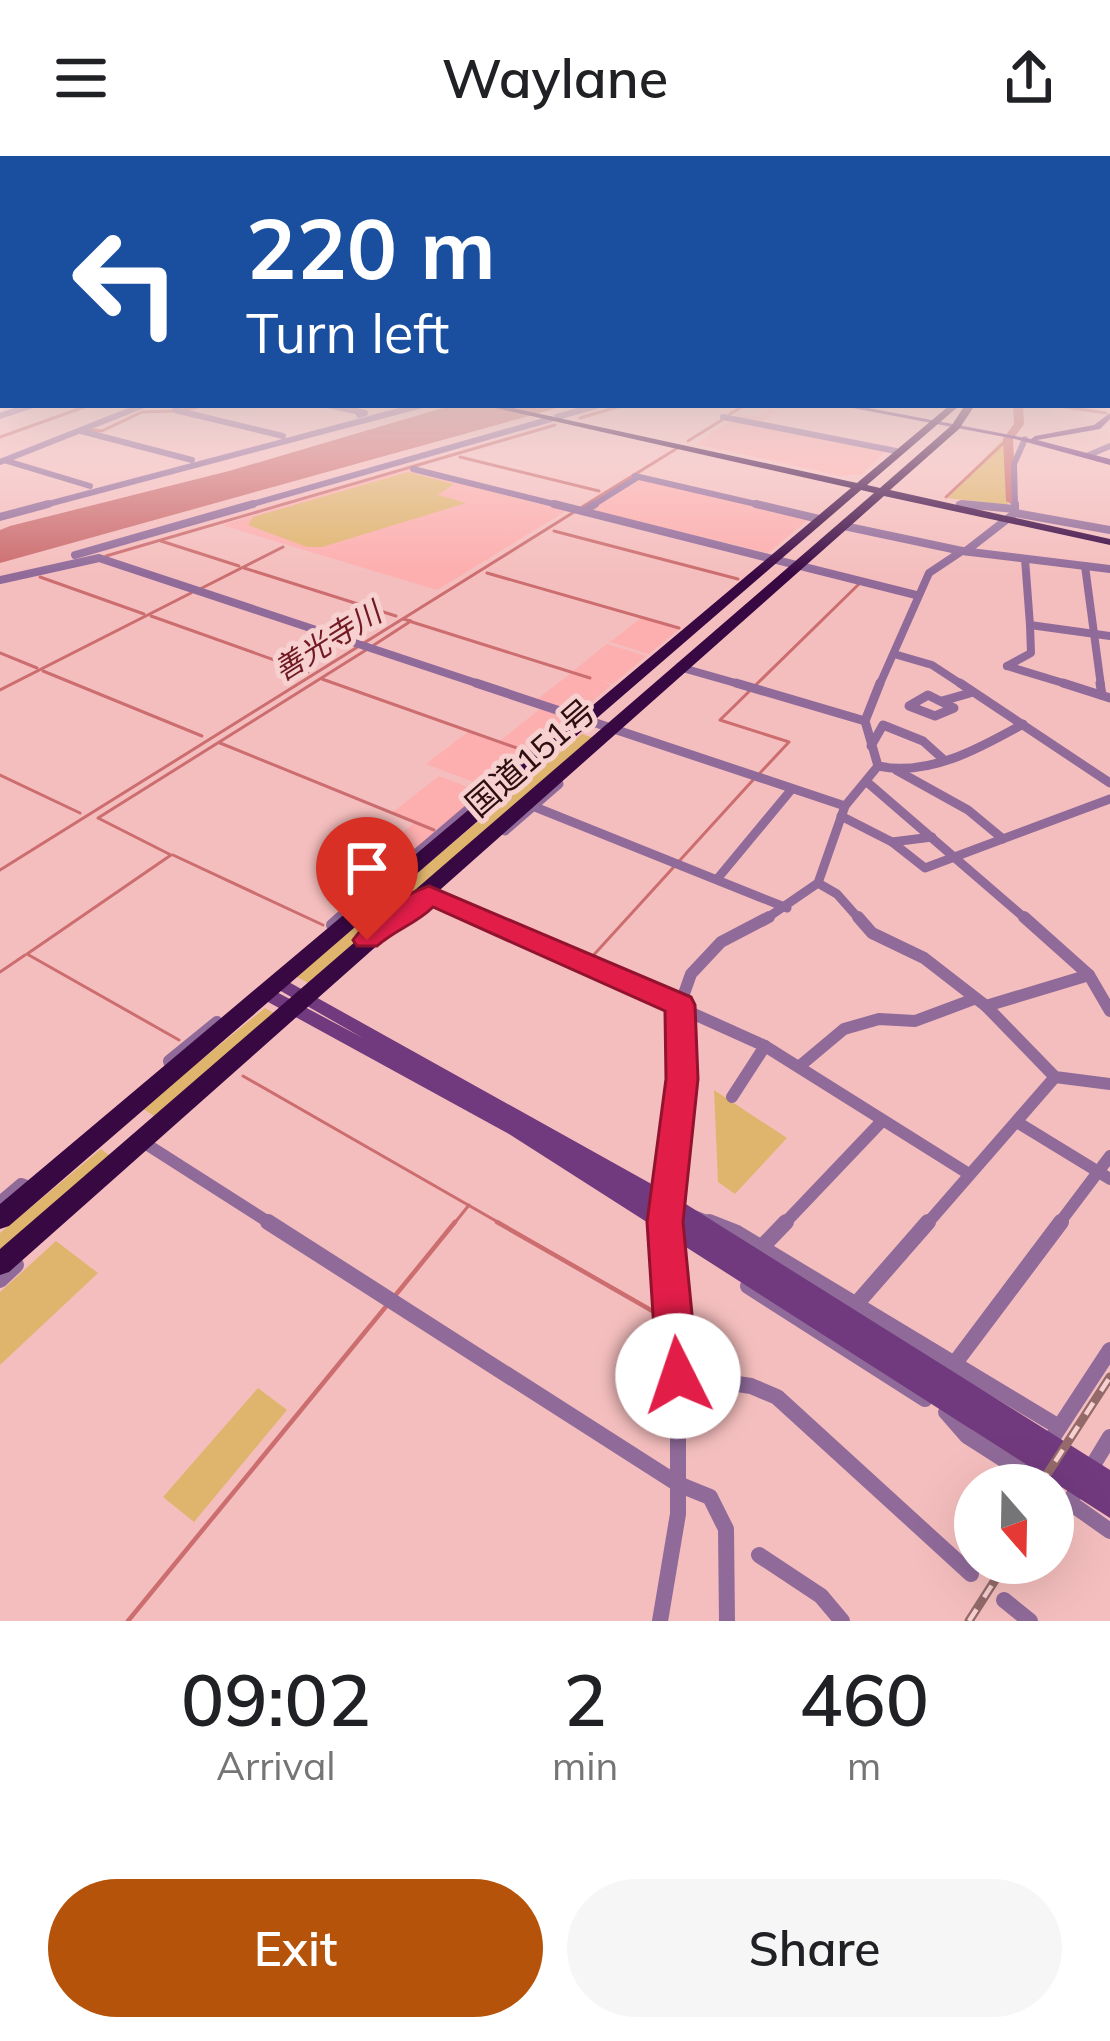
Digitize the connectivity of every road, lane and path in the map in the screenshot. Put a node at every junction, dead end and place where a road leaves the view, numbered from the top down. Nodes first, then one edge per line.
1 (65, 436) edge
2 (105, 436) edge
3 (282, 436) edge
4 (300, 436) edge
5 (484, 436) edge
6 (641, 436) edge
7 (823, 436) edge
8 (913, 436) edge
9 (943, 436) edge
10 (1010, 436) edge
11 (1041, 436) edge
12 (1025, 439) junction
13 (1110, 446) edge
14 (896, 451) junction
15 (1089, 455) junction
16 (192, 460) junction
17 (2, 461) edge
18 (1110, 462) edge
19 (413, 469) dead end
20 (90, 486) junction
21 (873, 486) junction
22 (579, 510) junction
23 (1013, 514) junction
24 (0, 515) edge
25 (819, 518) junction
26 (844, 526) junction
27 (1110, 537) edge
28 (964, 551) junction
29 (773, 559) junction
30 (1025, 559) junction
31 (798, 565) junction
32 (1085, 566) junction
33 (1110, 568) edge
34 (0, 579) edge
35 (916, 595) junction
36 (1030, 625) junction
37 (1095, 634) junction
38 (1110, 636) edge
39 (894, 654) junction
40 (679, 667) junction
41 (970, 693) junction
42 (1106, 697) edge
43 (942, 701) dead end
44 (585, 721) junction
45 (865, 722) junction
46 (1023, 724) junction
47 (608, 729) junction
48 (871, 746) junction
49 (548, 753) junction
50 (578, 753) junction
51 (943, 759) junction
52 (878, 766) junction
53 (896, 770) junction
54 (867, 782) junction
55 (1110, 783) edge
56 (790, 790) junction
57 (1110, 800) edge
58 (535, 807) junction
59 (843, 811) junction
60 (932, 836) junction
61 (1003, 839) junction
62 (892, 842) junction
63 (956, 857) junction
64 (718, 878) junction
65 (818, 883) junction
66 (429, 895) junction
67 (787, 908) junction
68 (399, 911) junction
69 (1088, 975) junction
70 (272, 988) junction
71 (1104, 989) edge
72 (297, 1002) junction
73 (980, 1003) junction
74 (680, 1005) junction
75 (1110, 1011) edge
76 (765, 1046) junction
77 (801, 1065) junction
78 (173, 1073) junction
79 (1055, 1077) junction
80 (1110, 1084) edge
81 (732, 1096) dead end
82 (882, 1121) junction
83 (1018, 1122) junction
84 (140, 1140) junction
85 (1110, 1156) edge
86 (968, 1174) junction
87 (1104, 1175) edge
88 (36, 1189) junction
89 (72, 1201) junction
90 (0, 1202) edge
91 (674, 1217) junction
92 (0, 1219) edge
93 (761, 1248) junction
94 (0, 1264) edge
95 (0, 1280) edge
96 (852, 1308) junction
97 (832, 1339) junction
98 (1110, 1350) edge
99 (952, 1366) junction
100 (678, 1376) junction
101 (1060, 1427) junction
102 (1107, 1451) edge
103 (678, 1484) junction
104 (1110, 1484) edge
105 (1110, 1506) edge
106 (1110, 1532) edge
107 (759, 1555) dead end
108 (954, 1558) edge
109 (1004, 1600) dead end
110 (659, 1621) edge
111 (728, 1621) edge
112 (842, 1621) edge
113 (1030, 1621) edge

1 - 17 street
2 - 16 street
3 - 16 street
4 - 24 street
5 - 34 street
6 - 21 highway
7 - 14 street
8 - 14 highway
9 - 21 highway
10 - 12 street
11 - 12 street
12 - 15 street
12 - 23 street
13 - 15 street
14 - 21 highway
15 - 18 street
16 - 20 street
17 - 20 street
19 - 22 street
20 - 24 street
21 - 23 highway
21 - 23 highway
21 - 25 highway, 国道151号
21 - 26 highway, 国道151号
22 - 25 street
22 - 29 street
23 - 27 highway
23 - 28 street
25 - 29 highway, 国道151号
26 - 28 street
26 - 31 highway, 国道151号
28 - 30 street
28 - 35 street
29 - 31 street
29 - 44 highway, 国道151号
30 - 32 street
30 - 36 street
31 - 35 street
31 - 40 highway, 国道151号
32 - 33 street
32 - 37 street
34 - 44 street
35 - 39 street
36 - 37 street
36 - 42 street
37 - 38 street
37 - 42 street
39 - 41 street
39 - 45 street
40 - 45 street
40 - 47 highway, 国道151号
41 - 43 street
41 - 46 street
44 - 47 street
44 - 49 highway, 国道151号
45 - 48 street
46 - 51 street
46 - 55 street
47 - 50 highway, 国道151号
47 - 56 street
48 - 51 street
48 - 52 street
49 - 70 highway, 国道151号
49 - 78 street
50 - 58 street
50 - 68 highway, 国道151号
51 - 53 street
52 - 53 street
52 - 54 street
53 - 61 street
54 - 59 street
54 - 60 street
56 - 59 street
56 - 64 street
57 - 61 street
58 - 64 street
58 - 66 street
59 - 62 street
59 - 65 street
60 - 62 street
60 - 63 street
61 - 63 street
62 - 63 street
63 - 69 street
64 - 67 street
65 - 67 street
65 - 73 street
66 - 68 street
66 - 74 street
67 - 74 street
68 - 72 highway, 国道151号
69 - 71 street
69 - 73 street
70 - 72 street
70 - 78 highway, 国道151号
71 - 75 street
72 - 84 highway, 国道151号
72 - 91 street
73 - 77 street
73 - 79 street
74 - 76 street
74 - 91 street
76 - 77 street
76 - 81 street
77 - 82 street
78 - 88 highway, 国道151号
79 - 80 street
79 - 83 street
82 - 86 street
82 - 93 street
83 - 86 street
83 - 87 street
84 - 89 highway, 国道151号
84 - 103 street
85 - 87 street
86 - 96 street
87 - 99 street
88 - 90 street
88 - 92 highway, 国道151号
89 - 94 highway, 国道151号
89 - 95 street
91 - 93 street
91 - 97 street
91 - 100 street
91 - 104 street
91 - 105 street
93 - 96 street
96 - 97 street
96 - 99 street
97 - 101 street
98 - 101 street
99 - 101 street
100 - 103 street
100 - 108 street
102 - 106 street
103 - 110 street
103 - 111 street
107 - 112 street
109 - 113 street

